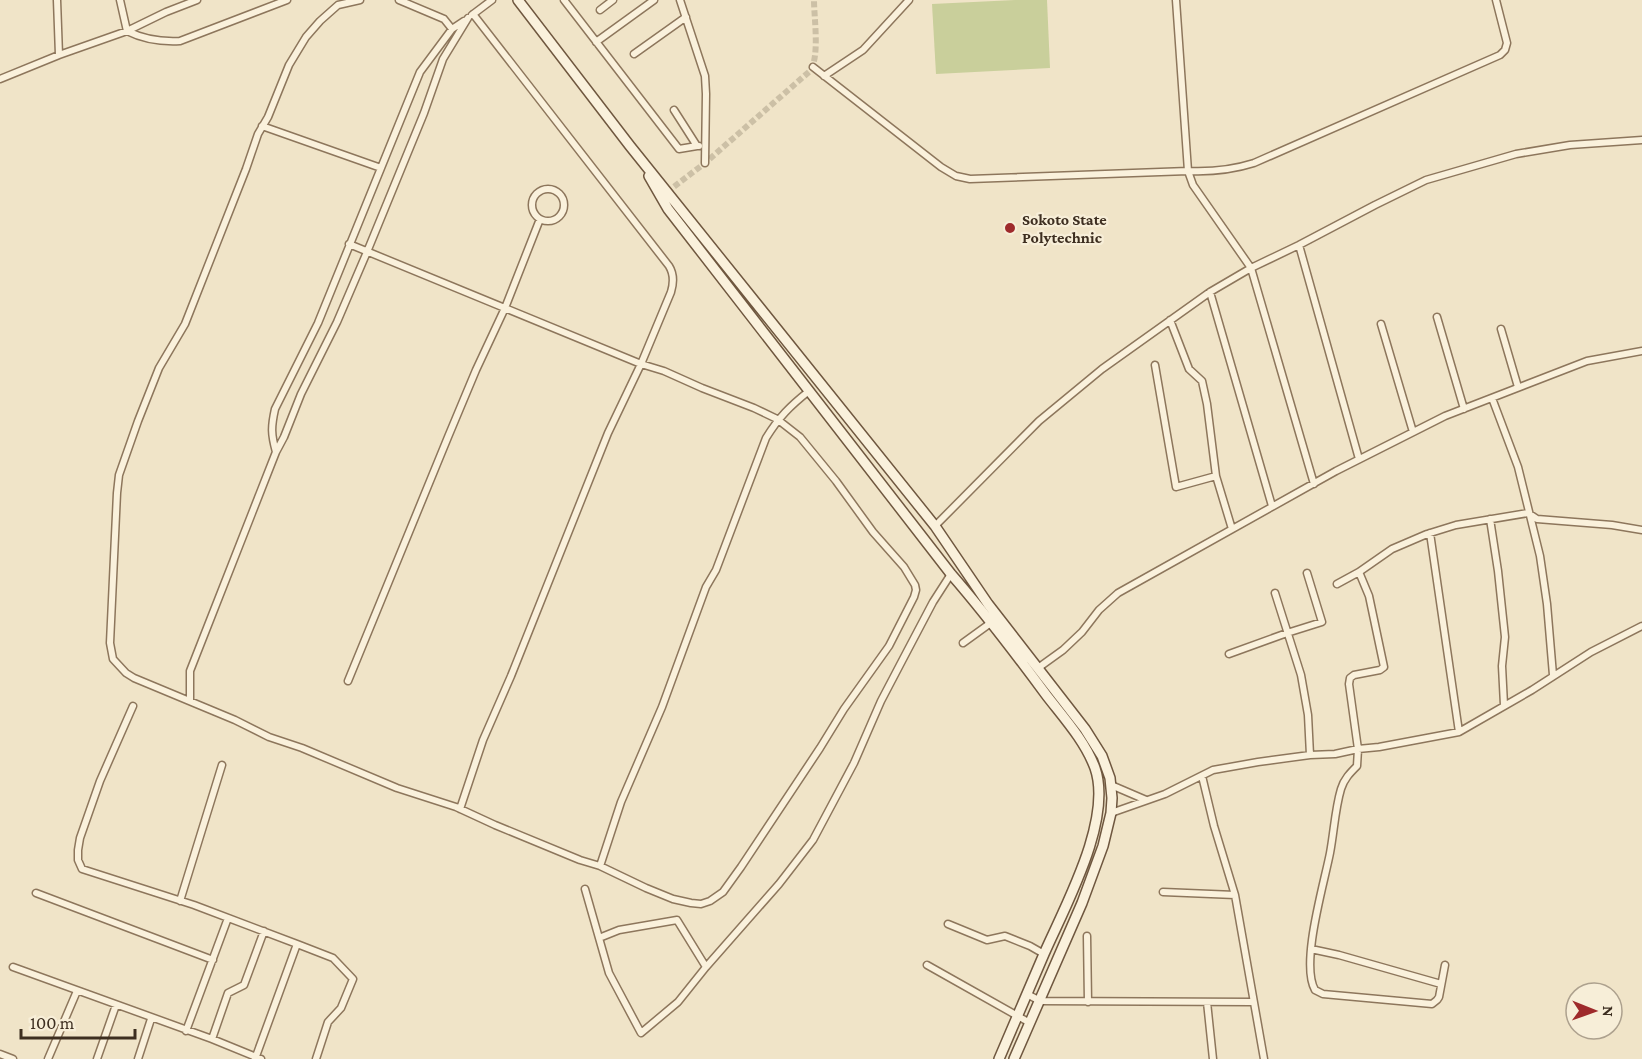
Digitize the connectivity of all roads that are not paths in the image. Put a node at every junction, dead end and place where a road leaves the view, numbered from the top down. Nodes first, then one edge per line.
1 (57, 0) edge
2 (120, 0) edge
3 (197, 0) edge
4 (287, 0) edge
5 (360, 0) edge
6 (399, 0) edge
7 (492, 0) edge
8 (518, 0) edge
9 (564, 0) edge
10 (613, 0) edge
11 (654, 0) edge
12 (672, 0) edge
13 (909, 0) edge
14 (1176, 0) edge
15 (1496, 0) edge
16 (680, 1) edge
17 (336, 3) edge
18 (600, 9) dead end
19 (470, 16) junction
20 (686, 17) junction
21 (452, 29) junction
22 (127, 31) junction
23 (596, 42) junction
24 (634, 54) dead end
25 (59, 55) junction
26 (813, 67) dead end
27 (824, 76) junction
28 (0, 79) edge
29 (674, 110) dead end
30 (262, 126) junction
31 (1642, 140) edge
32 (630, 146) junction
33 (697, 146) junction
34 (705, 146) junction
35 (705, 163) dead end
36 (381, 168) junction
37 (1188, 171) junction
38 (540, 219) junction
39 (349, 244) junction
40 (1299, 244) junction
41 (367, 252) junction
42 (1251, 268) junction
43 (1210, 292) junction
44 (505, 308) junction
45 (1437, 316) dead end
46 (1170, 320) junction
47 (1381, 324) dead end
48 (1501, 329) dead end
49 (1642, 351) edge
50 (641, 364) junction
51 (1155, 365) dead end
52 (1518, 387) junction
53 (809, 391) junction
54 (1492, 398) junction
55 (1464, 409) junction
56 (777, 419) junction
57 (1413, 432) junction
58 (276, 452) junction
59 (1359, 459) junction
60 (1216, 476) junction
61 (1314, 484) junction
62 (1272, 506) junction
63 (1528, 513) junction
64 (1490, 519) junction
65 (934, 526) junction
66 (1233, 529) junction
67 (1642, 530) edge
68 (1430, 533) junction
69 (1359, 572) junction
70 (1307, 573) dead end
71 (951, 574) junction
72 (1337, 585) dead end
73 (1275, 594) dead end
74 (992, 622) junction
75 (1642, 626) edge
76 (1287, 633) junction
77 (963, 644) dead end
78 (1229, 654) dead end
79 (1038, 668) junction
80 (1553, 675) junction
81 (348, 681) dead end
82 (190, 701) junction
83 (1504, 705) junction
84 (133, 706) dead end
85 (1460, 732) junction
86 (1358, 749) junction
87 (1310, 755) junction
88 (222, 765) dead end
89 (1202, 776) junction
90 (1111, 785) junction
91 (1146, 800) junction
92 (460, 809) junction
93 (1111, 813) junction
94 (600, 866) junction
95 (585, 889) dead end
96 (1163, 892) dead end
97 (36, 893) dead end
98 (1235, 895) junction
99 (180, 901) junction
100 (228, 918) junction
101 (948, 924) dead end
102 (264, 931) junction
103 (1086, 936) dead end
104 (599, 938) junction
105 (297, 944) junction
106 (1311, 950) junction
107 (1044, 954) junction
108 (213, 960) junction
109 (927, 964) dead end
110 (1444, 965) dead end
111 (13, 967) dead end
112 (706, 967) junction
113 (1441, 984) junction
114 (77, 991) junction
115 (1028, 994) junction
116 (1040, 1001) junction
117 (1088, 1002) junction
118 (1207, 1002) junction
119 (1253, 1002) junction
120 (116, 1005) junction
121 (1018, 1016) junction
122 (151, 1019) junction
123 (1030, 1023) junction
124 (186, 1031) junction
125 (212, 1040) junction
126 (0, 1054) edge
127 (257, 1058) edge
128 (14, 1059) edge
129 (48, 1059) edge
130 (96, 1059) edge
131 (138, 1059) edge
132 (316, 1059) edge
133 (999, 1059) edge
134 (1014, 1059) edge
135 (1213, 1059) edge
136 (1264, 1059) edge

1 - 25 street
2 - 22 street
3 - 22 street
4 - 22 street
5 - 17 street
6 - 21 street
7 - 19 street
8 - 32 street
9 - 23 street
10 - 18 street
11 - 23 street
12 - 16 street
13 - 27 street
14 - 37 street
15 - 37 street
16 - 20 street
17 - 30 street
19 - 21 street
19 - 41 street
19 - 50 street
20 - 24 street
20 - 34 street
21 - 36 street
22 - 25 street
23 - 33 street
25 - 28 street
26 - 27 street
27 - 37 street
29 - 33 street
30 - 36 street
30 - 82 street
31 - 40 street
32 - 53 street
32 - 65 street
33 - 34 street
34 - 35 street
36 - 39 street
37 - 42 street
38 - 38 street
38 - 44 street
39 - 41 street
39 - 58 street
40 - 42 street
40 - 59 street
41 - 44 street
41 - 58 street
42 - 43 street
42 - 61 street
43 - 46 street
43 - 62 street
44 - 50 street
44 - 81 street
45 - 55 street
46 - 60 street
46 - 65 street
47 - 57 street
48 - 52 street
49 - 52 street
50 - 56 street
50 - 92 street
51 - 60 street
52 - 54 street
53 - 56 street
53 - 71 street
54 - 55 street
54 - 63 street
55 - 57 street
56 - 94 street
56 - 94 street
57 - 59 street
58 - 82 street
59 - 61 street
60 - 66 street
61 - 62 street
62 - 66 street
63 - 64 street
63 - 67 street
63 - 80 street
64 - 68 street
64 - 83 street
65 - 79 street
66 - 79 street
68 - 69 street
68 - 85 street
69 - 72 street
69 - 86 street
70 - 76 street
71 - 74 street
71 - 112 street
73 - 76 street
74 - 77 street
74 - 107 street
75 - 80 street
76 - 78 street
76 - 87 street
79 - 90 street
80 - 83 street
82 - 92 street
83 - 85 street
84 - 99 street
85 - 86 street
86 - 87 street
86 - 106 street
87 - 89 street
88 - 99 street
89 - 91 street
89 - 98 street
90 - 91 street
90 - 93 street
91 - 93 street
92 - 94 street
93 - 116 street
95 - 104 street
96 - 98 street
97 - 108 street
98 - 119 street
99 - 100 street
100 - 102 street
100 - 108 street
101 - 107 street
102 - 105 street
102 - 125 street
103 - 117 street
104 - 112 street
104 - 112 street
105 - 127 street
105 - 132 street
106 - 113 street
106 - 113 street
107 - 115 street
108 - 124 street
109 - 121 street
110 - 113 street
111 - 114 street
114 - 120 street
114 - 129 street
115 - 116 street
115 - 121 street
116 - 117 street
116 - 123 street
117 - 118 street
118 - 119 street
118 - 135 street
119 - 136 street
120 - 122 street
120 - 130 street
121 - 123 street
121 - 133 street
122 - 124 street
122 - 131 street
123 - 134 street
124 - 125 street
125 - 127 street
126 - 128 street

